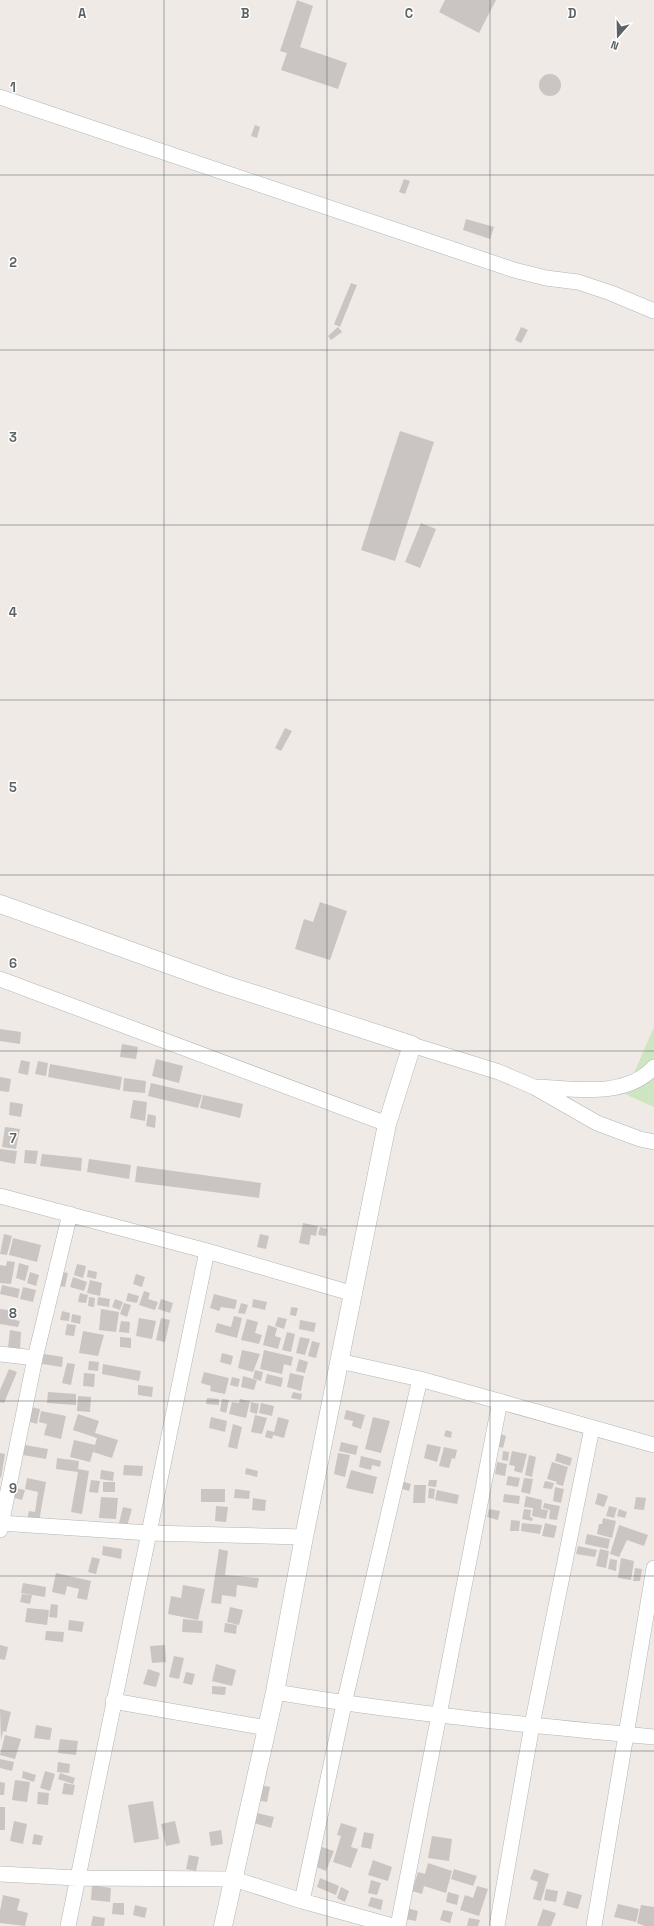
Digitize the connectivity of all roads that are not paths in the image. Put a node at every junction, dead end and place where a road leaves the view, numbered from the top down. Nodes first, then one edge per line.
1 (0, 97) edge
2 (654, 311) edge
3 (0, 904) edge
4 (0, 979) edge
5 (412, 1045) junction
6 (654, 1067) edge
7 (534, 1087) junction
8 (387, 1124) junction
9 (654, 1142) edge
10 (0, 1196) edge
11 (70, 1214) junction
12 (206, 1251) junction
13 (354, 1294) junction
14 (0, 1354) edge
15 (35, 1358) junction
16 (339, 1361) junction
17 (420, 1379) junction
18 (500, 1402) junction
19 (592, 1428) junction
20 (654, 1445) edge
21 (0, 1526) edge
22 (149, 1533) junction
23 (304, 1537) junction
24 (654, 1568) edge
25 (275, 1692) junction
26 (113, 1701) junction
27 (344, 1704) junction
28 (440, 1715) junction
29 (532, 1725) junction
30 (267, 1728) junction
31 (625, 1734) junction
32 (654, 1737) edge
33 (0, 1874) edge
34 (77, 1878) junction
35 (234, 1879) junction
36 (302, 1901) junction
37 (68, 1926) edge
38 (223, 1926) edge
39 (393, 1926) edge
40 (398, 1926) edge
41 (497, 1926) edge
42 (594, 1926) edge

1 - 2 street
3 - 5 street
4 - 8 street
5 - 7 street
5 - 8 street
6 - 7 street
7 - 9 street
8 - 13 street
10 - 11 street
11 - 12 street
11 - 15 street
12 - 13 street
12 - 22 street
13 - 16 street
14 - 15 street
15 - 21 street
16 - 17 street
16 - 23 street
17 - 18 street
17 - 27 street
18 - 19 street
18 - 28 street
19 - 20 street
19 - 29 street
21 - 22 street
22 - 23 street
22 - 26 street
23 - 25 street
24 - 31 street
25 - 27 street
25 - 30 street
26 - 30 street
26 - 34 street
27 - 28 street
27 - 36 street
28 - 29 street
28 - 40 street
29 - 31 street
29 - 41 street
30 - 35 street
31 - 32 street
31 - 42 street
33 - 34 street
34 - 35 street
34 - 37 street
35 - 36 street
35 - 38 street
36 - 39 street

